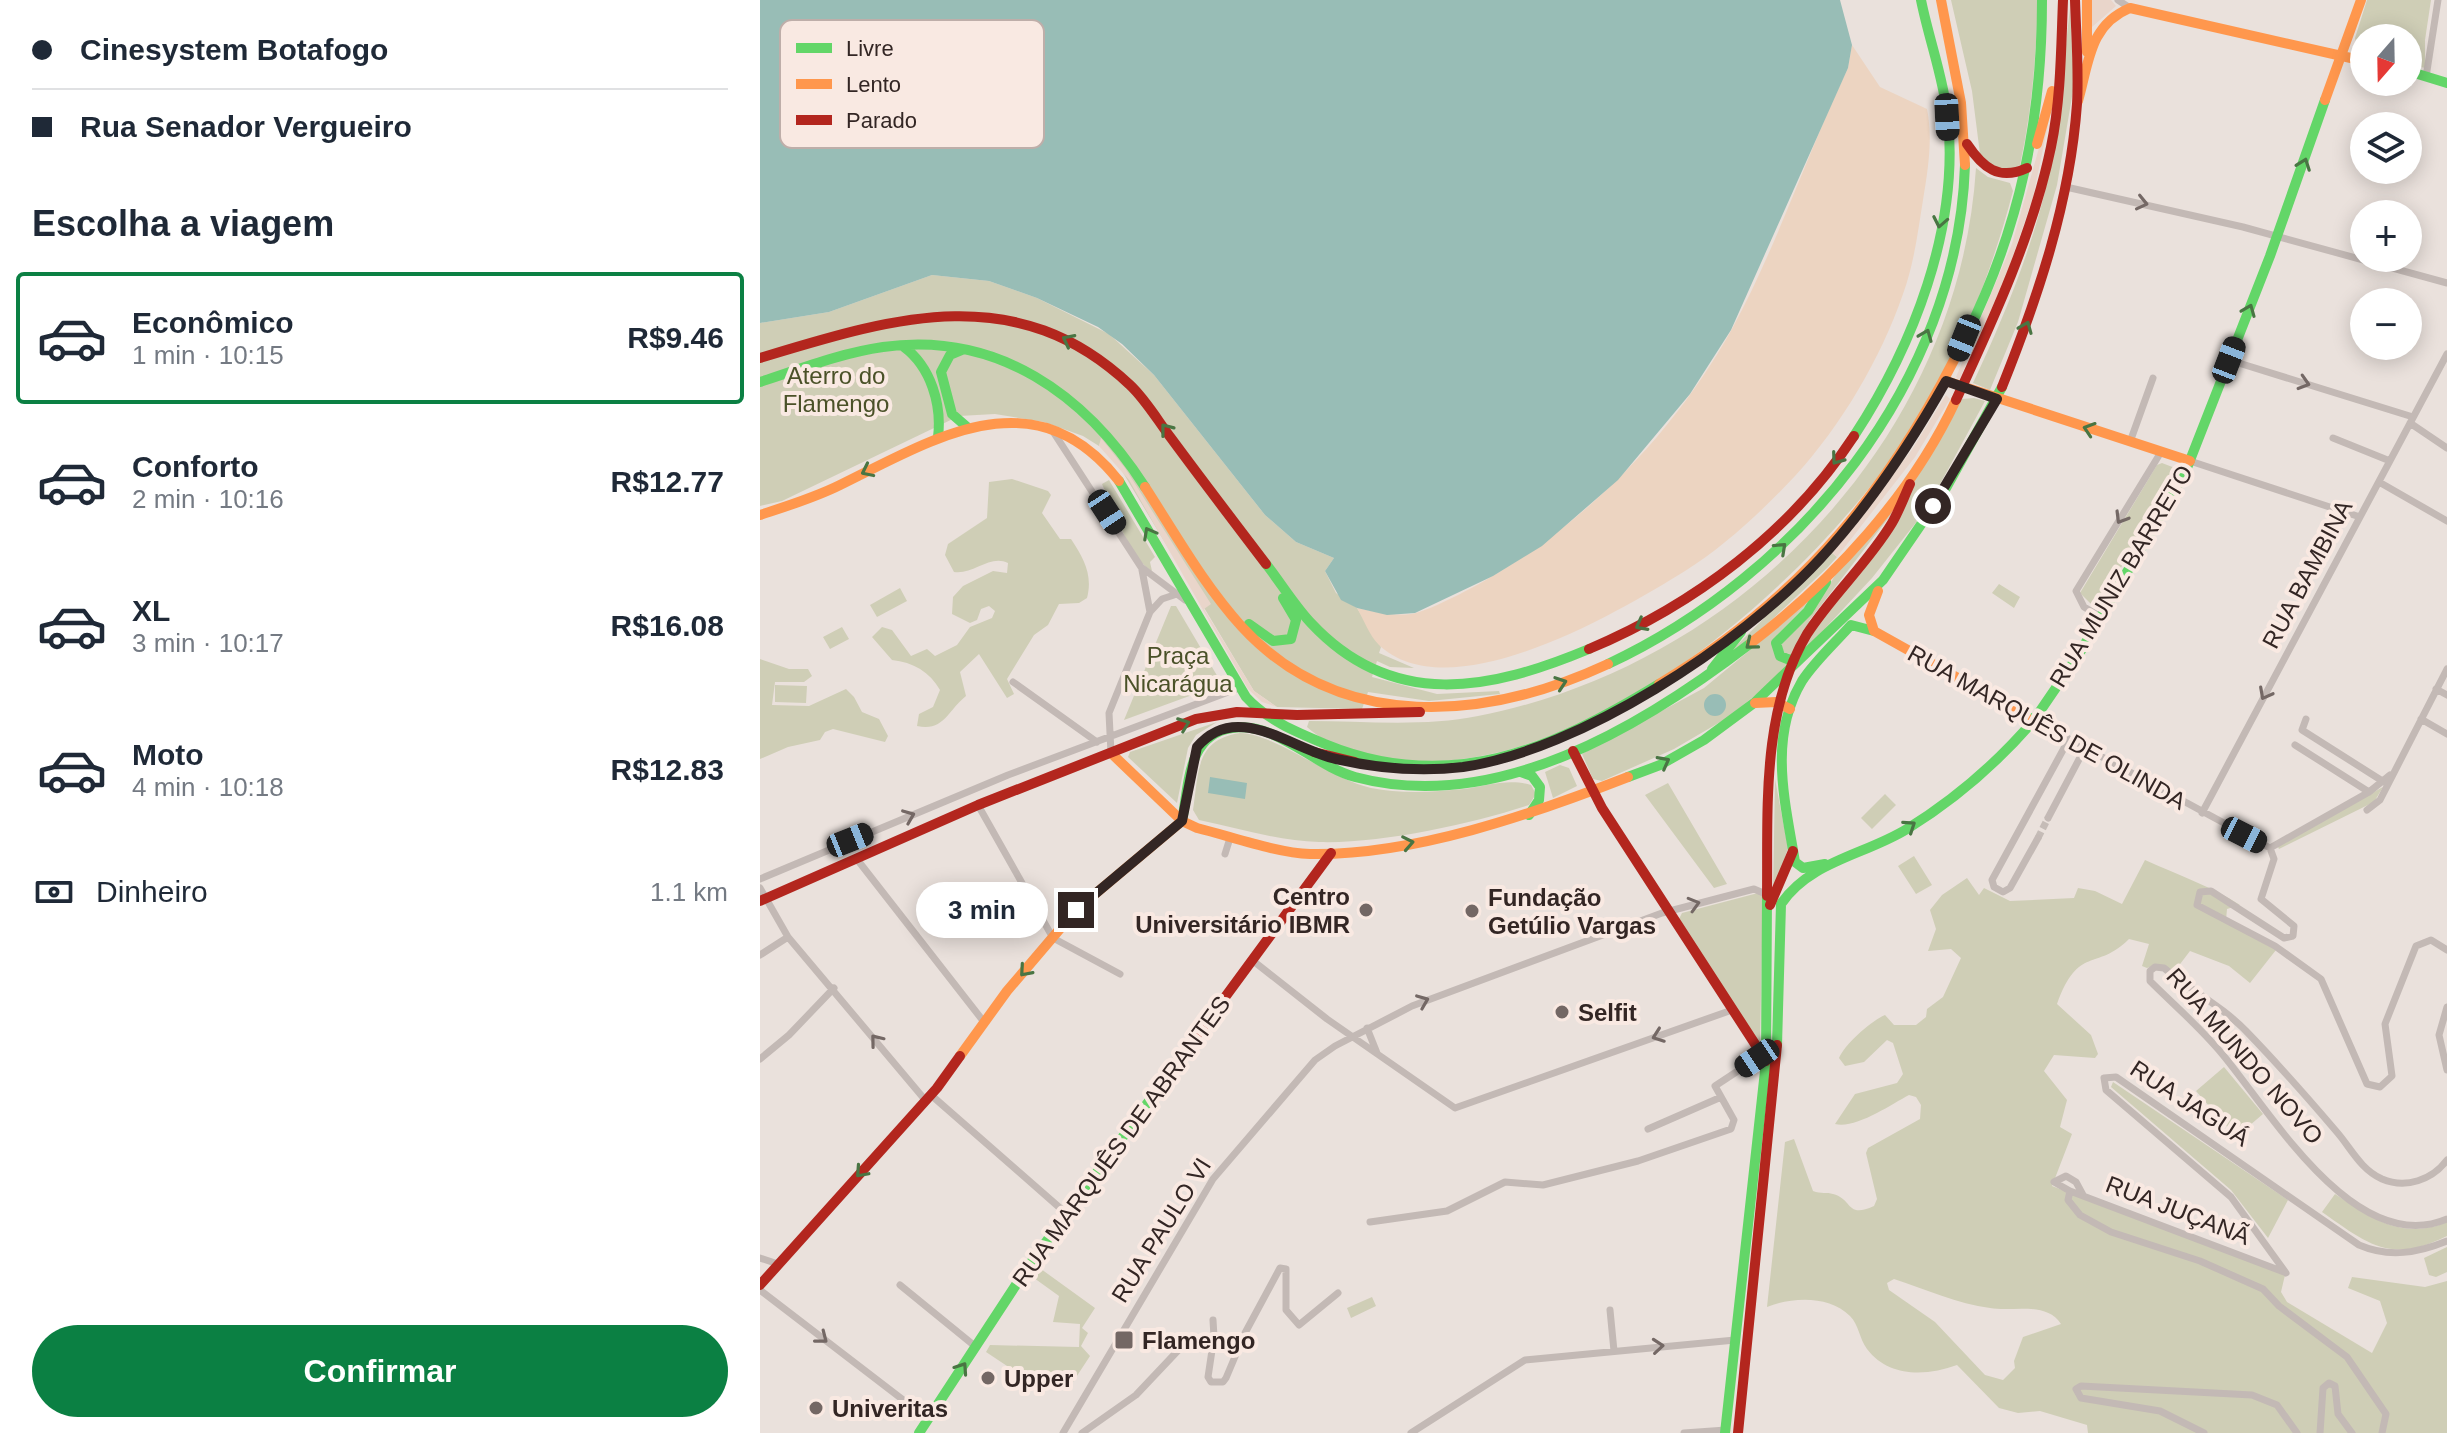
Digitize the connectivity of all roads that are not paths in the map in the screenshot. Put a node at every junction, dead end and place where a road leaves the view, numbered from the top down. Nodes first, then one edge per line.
1 (1921, 0) edge
2 (1941, 0) edge
3 (2042, 0) edge
4 (2063, 0) edge
5 (2075, 0) edge
6 (2087, 0) edge
7 (2118, 0) edge
8 (2361, 0) edge
9 (2438, 0) edge
10 (2130, 8) junction
11 (2087, 54) junction
12 (2344, 57) junction
13 (2350, 58) edge
14 (2060, 64) junction
15 (2422, 76) edge
16 (2426, 77) junction
17 (2447, 83) edge
18 (2077, 103) junction
19 (1967, 144) junction
20 (2028, 163) junction
21 (2066, 187) junction
22 (2277, 237) junction
23 (2447, 283) edge
24 (901, 345) junction
25 (965, 350) junction
26 (2447, 354) edge
27 (760, 358) edge
28 (2229, 360) junction
29 (2153, 378) dead end
30 (1946, 381) junction
31 (760, 382) edge
32 (1963, 387) junction
33 (1997, 399) junction
34 (2412, 420) junction
35 (967, 427) junction
36 (1051, 430) junction
37 (938, 437) junction
38 (2333, 438) dead end
39 (2130, 442) junction
40 (2447, 448) edge
41 (2161, 452) junction
42 (2190, 461) junction
43 (2390, 461) junction
44 (1920, 466) junction
45 (2379, 482) junction
46 (760, 515) edge
47 (2360, 517) junction
48 (2447, 521) edge
49 (1261, 560) junction
50 (1141, 567) junction
51 (1830, 574) junction
52 (1883, 580) junction
53 (1209, 587) junction
54 (1170, 595) junction
55 (1148, 596) junction
56 (1187, 601) junction
57 (1150, 612) junction
58 (2101, 617) junction
59 (1746, 625) junction
60 (1874, 631) junction
61 (1812, 651) junction
62 (2447, 669) edge
63 (1013, 682) dead end
64 (1694, 684) junction
65 (1239, 688) junction
66 (2436, 689) junction
67 (2447, 695) edge
68 (1754, 703) junction
69 (1790, 709) junction
70 (1261, 712) junction
71 (1437, 712) junction
72 (2306, 719) dead end
73 (2421, 719) junction
74 (2034, 720) junction
75 (2447, 734) edge
76 (1272, 735) junction
77 (2069, 739) junction
78 (1109, 740) junction
79 (1097, 742) junction
80 (2295, 745) dead end
81 (2085, 748) junction
82 (1573, 751) junction
83 (1111, 753) junction
84 (1378, 764) junction
85 (1435, 769) junction
86 (1521, 772) junction
87 (2393, 772) junction
88 (1481, 782) junction
89 (2384, 782) junction
90 (2369, 792) junction
91 (1593, 793) junction
92 (978, 805) junction
93 (2367, 810) dead end
94 (2202, 813) junction
95 (1528, 816) junction
96 (2048, 818) tunnel mouth
97 (1182, 821) junction
98 (1230, 838) junction
99 (2038, 838) tunnel mouth
100 (2270, 848) junction
101 (1793, 851) junction
102 (1331, 853) junction
103 (1225, 854) dead end
104 (856, 858) junction
105 (1841, 861) junction
106 (760, 879) edge
107 (760, 888) edge
108 (1768, 895) junction
109 (762, 900) edge
110 (1768, 910) junction
111 (1669, 911) junction
112 (788, 937) junction
113 (1053, 938) junction
114 (2447, 950) edge
115 (760, 955) edge
116 (1252, 960) junction
117 (1120, 974) dead end
118 (834, 988) junction
119 (2447, 1007) edge
120 (1732, 1010) junction
121 (984, 1022) junction
122 (1367, 1028) junction
123 (1353, 1036) junction
124 (1377, 1055) junction
125 (1768, 1058) junction
126 (760, 1059) edge
127 (2447, 1070) edge
128 (928, 1098) junction
129 (1719, 1098) junction
130 (1648, 1129) dead end
131 (2447, 1160) edge
132 (2070, 1191) junction
133 (2083, 1195) junction
134 (1068, 1215) junction
135 (2447, 1219) edge
136 (1370, 1222) dead end
137 (2447, 1241) edge
138 (760, 1258) edge
139 (778, 1264) junction
140 (2286, 1273) joint
141 (900, 1285) dead end
142 (760, 1288) edge
143 (1338, 1293) dead end
144 (1610, 1310) dead end
145 (1213, 1320) dead end
146 (1735, 1340) junction
147 (1187, 1341) dead end
148 (976, 1347) junction
149 (1614, 1351) junction
150 (928, 1419) junction
151 (1725, 1431) edge
152 (919, 1433) edge
153 (1063, 1433) edge
154 (1082, 1433) edge
155 (1411, 1433) edge
156 (1684, 1433) edge
157 (1738, 1433) edge
158 (2204, 1433) edge
159 (2297, 1433) edge
160 (2320, 1433) edge
161 (2352, 1433) edge
162 (2382, 1433) edge

1 -> 49 main road
2 - 19 main road
3 - 20 main road
4 - 14 main road
5 - 18 main road
6 - 11 main road
7 - 10 street
8 - 12 main road, RUA MUNIZ BARRETO
9 - 16 street
10 - 11 main road
10 - 12 main road
11 - 18 main road
12 - 13 main road
22 -> 12 main road, RUA MUNIZ BARRETO
14 - 20 main road
14 - 32 main road
15 - 16 main road
16 - 17 main road
18 - 21 main road
19 - 20 main road
71 -> 19 main road
20 - 30 main road
21 -> 22 street
33 -> 21 main road
22 - 23 street
28 -> 22 main road, RUA MUNIZ BARRETO
24 - 25 main road
24 - 31 main road
24 - 37 main road
25 - 35 main road
25 - 53 main road
26 - 34 street, RUA BAMBINA
49 -> 27 main road
28 -> 34 street
28 - 42 main road, RUA MUNIZ BARRETO
29 - 39 street
30 - 32 main road
30 - 59 main road
32 - 33 main road
32 - 44 main road
39 -> 33 main road
33 - 52 main road
34 - 40 street
34 - 43 street, RUA BAMBINA
35 - 36 main road
35 - 37 main road
36 - 50 street
56 -> 36 main road
37 -> 46 main road
38 - 43 street
39 - 41 main road
41 - 42 main road
41 -> 58 street
42 - 47 street
42 - 58 main road, RUA MUNIZ BARRETO
43 - 45 street, RUA BAMBINA
44 - 51 main road
44 - 108 main road
45 - 47 street, RUA BAMBINA
45 - 48 street
47 -> 94 street, RUA BAMBINA
49 - 53 main road
50 - 54 street
50 - 55 street
51 - 61 main road
51 -> 64 main road
52 - 60 main road
52 - 61 main road
53 - 71 main road
54 - 55 street
54 - 56 street
54 - 57 street
55 - 57 street
56 - 65 main road
57 - 78 street
58 - 74 main road, RUA MUNIZ BARRETO
59 - 64 main road
59 - 85 main road
60 - 69 main road
60 - 74 main road, RUA MARQUÊS DE OLINDA
61 - 68 main road
62 - 66 street
63 - 79 street
64 - 82 main road
65 - 70 main road
65 - 78 street
66 - 67 street
66 - 73 street
68 - 69 main road
91 -> 68 main road
69 - 101 main road
70 - 71 main road
83 -> 70 main road
70 - 84 main road
72 - 89 street
73 - 75 street
73 - 87 street
74 - 77 street, RUA MARQUÊS DE OLINDA
105 -> 74 main road, RUA MUNIZ BARRETO
76 - 84 main road
76 - 88 main road
76 - 97 main road
77 - 81 street, RUA MARQUÊS DE OLINDA
77 - 99 street
78 - 79 street
78 - 83 street
106 -> 79 street
80 - 90 street
81 - 94 street, RUA MARQUÊS DE OLINDA
81 - 96 street
82 - 86 main road
82 - 91 main road
83 - 92 main road
83 - 97 main road
84 - 85 main road
85 - 88 main road
86 - 88 main road
86 - 95 main road
87 - 89 street
87 - 93 street
89 - 90 street
90 - 100 street
91 - 95 main road
91 - 111 main road
92 - 104 main road
92 - 113 street
94 - 100 street, RUA MARQUÊS DE OLINDA
102 -> 95 main road
97 - 98 main road
97 - 113 main road
98 - 102 main road
98 - 103 street
100 - 114 street
101 - 105 main road, RUA MUNIZ BARRETO
101 - 110 main road
102 - 116 main road, RUA MARQUÊS DE ABRANTES
104 - 109 main road
104 - 121 street
105 - 125 main road
107 - 109 street
108 - 110 main road
111 -> 108 street, RUA PAULO VI
109 - 112 street
110 - 125 main road
111 - 120 main road
122 -> 111 street, RUA PAULO VI
112 - 115 street
112 - 118 street
113 - 117 street
113 -> 121 main road
116 - 123 street
116 - 134 main road, RUA MARQUÊS DE ABRANTES
118 - 126 street
128 -> 118 street
119 - 127 street
120 -> 124 street
120 - 125 main road
121 - 128 main road
122 - 123 street, RUA PAULO VI
122 - 124 street
123 - 124 street
123 - 153 street, RUA PAULO VI
125 - 129 street
125 - 146 main road
125 - 157 main road
128 - 134 street
128 -> 139 main road
129 - 130 street
129 - 136 street
131 - 135 street, RUA MUNDO NOVO
132 - 133 street, RUA JUÇANÃ
132 - 133 street, RUA JUÇANÃ
132 - 162 street
133 - 140 street, RUA JUÇANÃ
134 - 148 main road, RUA MARQUÊS DE ABRANTES
137 - 140 street, RUA JAGUÁ
138 - 139 street
139 - 142 main road
141 - 148 street
142 -> 150 street
143 - 145 street
144 - 149 street
149 -> 146 street
146 - 151 main road
147 - 154 street
150 -> 148 main road, RUA MARQUÊS DE ABRANTES
149 - 155 street
150 - 152 main road, RUA MARQUÊS DE ABRANTES
151 - 156 street
158 - 159 street
160 - 161 street

